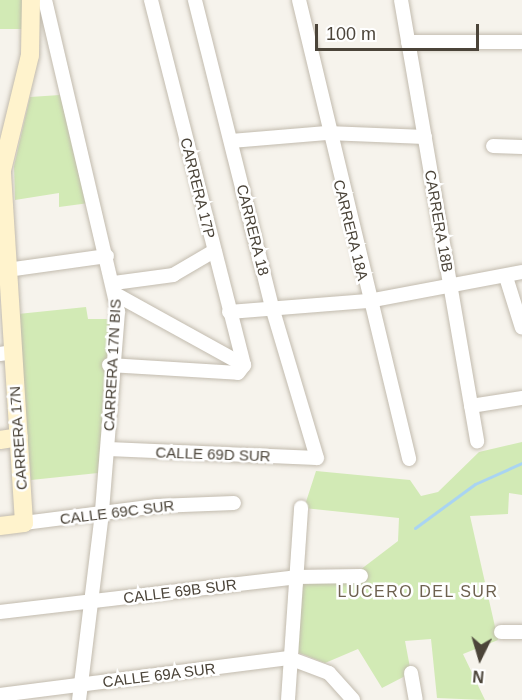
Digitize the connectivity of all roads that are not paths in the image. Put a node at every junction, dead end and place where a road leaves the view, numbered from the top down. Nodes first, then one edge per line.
1 (31, 0) edge
2 (45, 0) edge
3 (151, 0) edge
4 (195, 0) edge
5 (299, 0) edge
6 (401, 0) edge
7 (408, 42) junction
8 (522, 42) edge
9 (8, 104) edge
10 (327, 134) junction
11 (424, 137) junction
12 (231, 141) junction
13 (493, 146) dead end
14 (522, 147) edge
15 (214, 251) junction
16 (107, 256) junction
17 (4, 270) edge
18 (522, 272) edge
19 (506, 277) junction
20 (450, 288) junction
21 (115, 289) junction
22 (368, 301) junction
23 (272, 307) junction
24 (229, 312) junction
25 (522, 328) edge
26 (6, 353) edge
27 (109, 365) junction
28 (241, 369) junction
29 (522, 398) edge
30 (471, 406) junction
31 (19, 437) junction
32 (0, 440) edge
33 (477, 442) dead end
34 (108, 449) junction
35 (317, 458) joint
36 (409, 459) dead end
37 (234, 503) dead end
38 (301, 507) dead end
39 (102, 513) junction
40 (24, 523) junction
41 (0, 526) edge
42 (361, 576) dead end
43 (296, 577) junction
44 (91, 601) junction
45 (0, 612) edge
46 (501, 632) dead end
47 (522, 632) edge
48 (289, 658) junction
49 (411, 673) dead end
50 (81, 685) junction
51 (0, 695) edge
52 (79, 700) edge
53 (288, 700) edge
54 (353, 700) edge
55 (416, 700) edge

1 - 9 street, CARRERA 17N
2 - 16 street, CARRERA 17N BIS
3 - 15 street, CARRERA 17P
4 - 12 street, CARRERA 18
5 - 10 street, CARRERA 18A
6 - 7 street, CARRERA 18B
7 - 8 street
7 - 11 street, CARRERA 18B
9 - 17 street, CARRERA 17N
10 - 11 street
10 - 12 street
10 - 22 street, CARRERA 18A
11 - 20 street, CARRERA 18B
12 - 23 street, CARRERA 18
13 - 14 street
15 - 21 street
15 - 24 street, CARRERA 17P
16 - 17 street
16 - 21 street, CARRERA 17N BIS
17 - 26 street, CARRERA 17N
18 - 19 street
19 - 20 street
19 - 25 street
20 - 22 street
20 - 30 street, CARRERA 18B
21 - 27 street, CARRERA 17N BIS
21 - 28 street
22 - 23 street
22 - 36 street, CARRERA 18A
23 - 24 street
23 - 35 street, CARRERA 18
24 - 28 street, CARRERA 17P
26 - 31 street, CARRERA 17N
27 - 28 street
27 - 34 street, CARRERA 17N BIS
29 - 30 street
30 - 33 street, CARRERA 18B
31 - 32 street
31 - 40 street, CARRERA 17N
34 - 35 street, CALLE 69D SUR
34 - 39 street, CARRERA 17N BIS
37 - 39 street, CALLE 69C SUR
38 - 43 street
39 - 40 street, CALLE 69C SUR
39 - 44 street, CARRERA 17N BIS
40 - 41 street, CALLE 69C SUR
42 - 43 street, CALLE 69B SUR
43 - 44 street, CALLE 69B SUR
43 - 48 street
44 - 45 street, CALLE 69B SUR
44 - 50 street, CARRERA 17N BIS
46 - 47 street
48 - 50 street, CALLE 69A SUR
48 - 53 street
48 - 54 street, CALLE 69A SUR
49 - 55 street
50 - 51 street, CALLE 69A SUR
50 - 52 street, CARRERA 17N BIS

